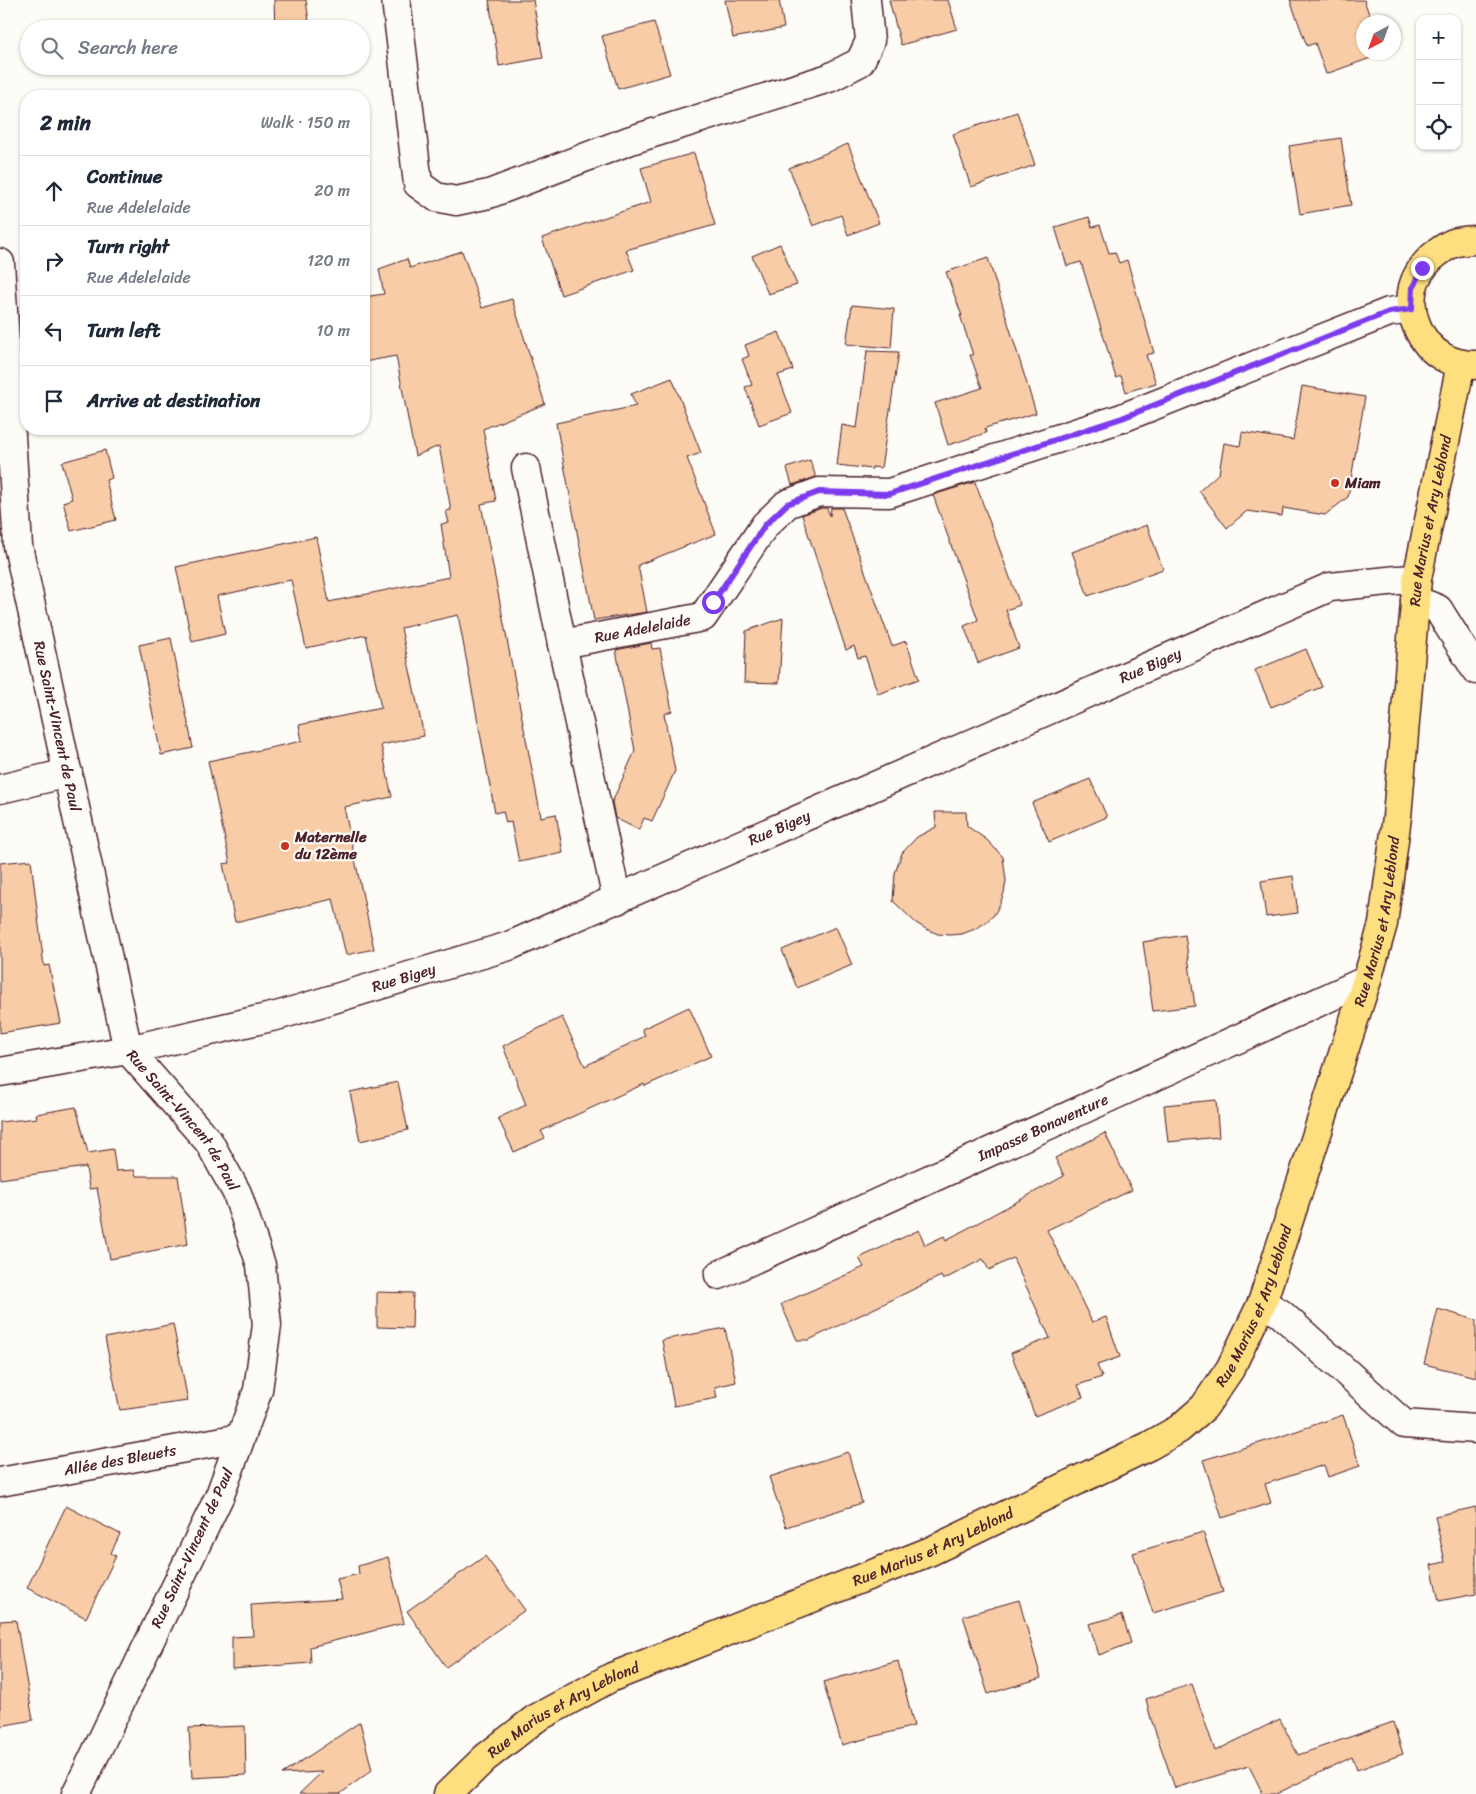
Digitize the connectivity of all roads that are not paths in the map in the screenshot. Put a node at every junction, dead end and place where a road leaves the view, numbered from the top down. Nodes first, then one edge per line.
1 (396, 0) edge
2 (866, 0) edge
3 (1476, 240) edge
4 (0, 264) edge
5 (1412, 309) junction
6 (1469, 365) edge
7 (5, 446) edge
8 (526, 468) dead end
9 (1416, 590) junction
10 (562, 644) junction
11 (1476, 670) edge
12 (68, 773) junction
13 (0, 789) edge
14 (617, 900) junction
15 (1367, 980) junction
16 (128, 1050) junction
17 (0, 1072) edge
18 (719, 1275) dead end
19 (1262, 1303) junction
20 (1476, 1429) edge
21 (240, 1438) junction
22 (0, 1482) edge
23 (76, 1794) edge
24 (448, 1794) edge

1 - 2 street
3 - 5 main road
4 - 7 street, Rue Saint-Vincent de Paul
5 - 6 main road
5 - 10 street, Rue Adelelaide
6 - 9 main road, Rue Marius et Ary Leblond
7 - 12 street, Rue Saint-Vincent de Paul
8 - 10 street
9 - 11 street
9 - 14 street, Rue Bigey
9 - 15 main road, Rue Marius et Ary Leblond
10 - 14 street
12 - 13 street
12 - 16 street, Rue Saint-Vincent de Paul
14 - 16 street, Rue Bigey
15 - 18 street, Impasse Bonaventure
15 - 19 main road, Rue Marius et Ary Leblond
16 - 17 street, Rue Bigey
16 - 21 street, Rue Saint-Vincent de Paul
19 - 20 street
19 - 24 main road, Rue Marius et Ary Leblond
21 - 22 street, Allée des Bleuets
21 - 23 street, Rue Saint-Vincent de Paul

